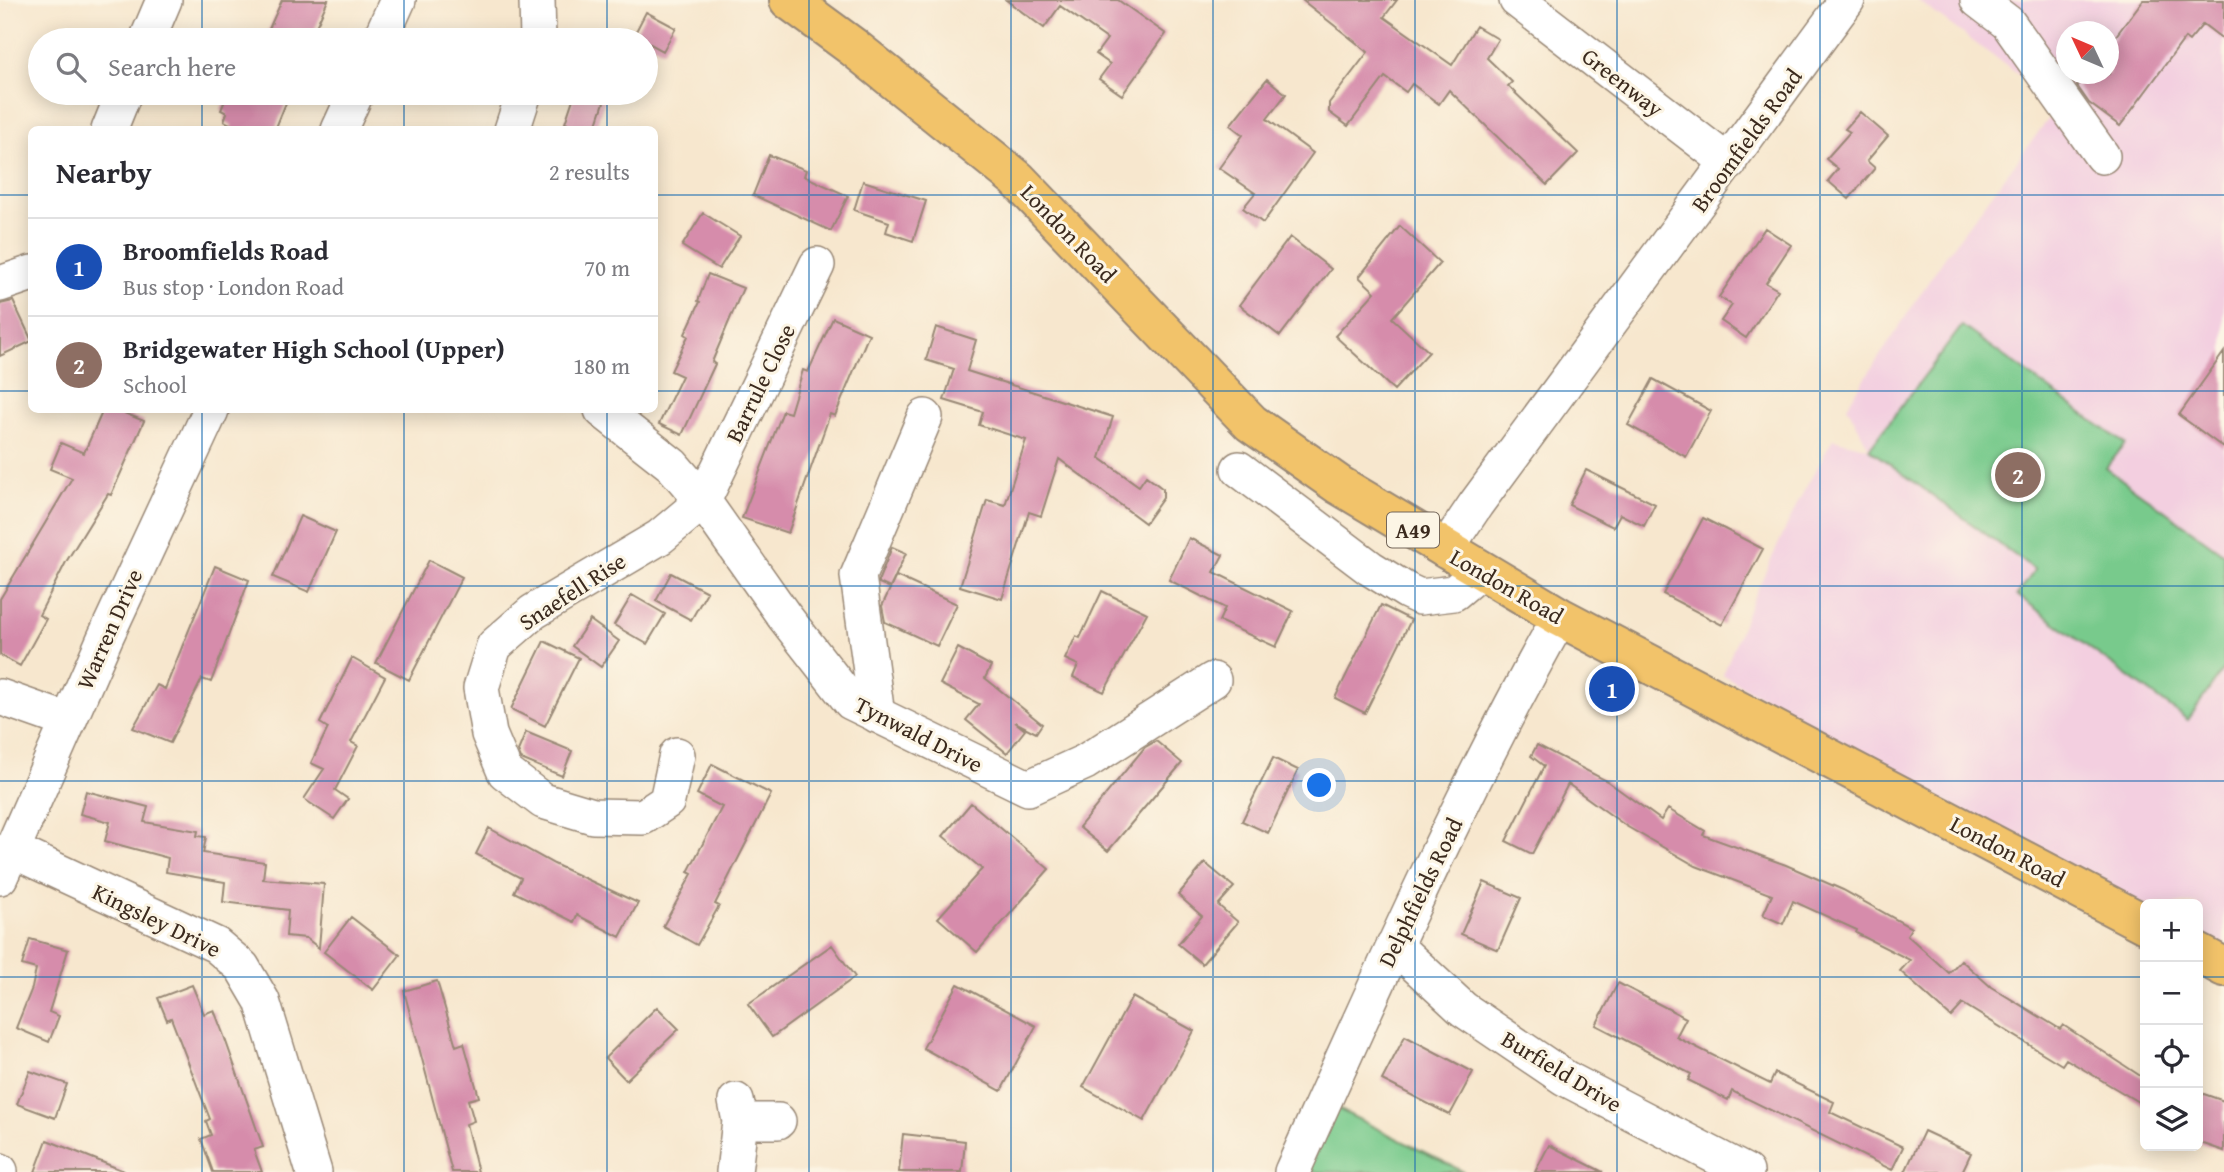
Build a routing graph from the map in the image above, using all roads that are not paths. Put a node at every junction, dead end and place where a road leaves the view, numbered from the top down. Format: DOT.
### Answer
graph roads {
  1 [pos="164,0"];
  2 [pos="398,0"];
  3 [pos="537,0"];
  4 [pos="789,0"];
  5 [pos="1517,0"];
  6 [pos="1847,0"];
  7 [pos="1978,0"];
  8 [pos="152,28"];
  9 [pos="385,28"];
  10 [pos="538,28"];
  11 [pos="119,105"];
  12 [pos="351,105"];
  13 [pos="520,105"];
  14 [pos="111,126"];
  15 [pos="342,126"];
  16 [pos="513,126"];
  17 [pos="2102,156"];
  18 [pos="1729,163"];
  19 [pos="820,266"];
  20 [pos="28,274"];
  21 [pos="0,284"];
  22 [pos="210,413"];
  23 [pos="606,413"];
  24 [pos="925,416"];
  25 [pos="1239,469"];
  26 [pos="704,501"];
  27 [pos="1446,550"];
  28 [pos="1480,571"];
  29 [pos="1560,617"];
  30 [pos="1213,680"];
  31 [pos="0,697"];
  32 [pos="877,715"];
  33 [pos="68,721"];
  34 [pos="677,755"];
  35 [pos="6,863"];
  36 [pos="2140,921"];
  37 [pos="1394,945"];
  38 [pos="2203,956"];
  39 [pos="2224,967"];
  40 [pos="778,1121"];
  41 [pos="314,1172"];
  42 [pos="734,1172"];
  43 [pos="1292,1172"];
  44 [pos="1746,1172"];
  1 -- 8 [label="street"];
  2 -- 9 [label="street"];
  3 -- 10 [label="street"];
  4 -- 27 [label="highway, London Road / A49"];
  5 -- 18 [label="street, Greenway"];
  6 -- 18 [label="street, Broomfields Road"];
  7 -- 17 [label="street"];
  11 -- 14 [label="street"];
  12 -- 15 [label="street"];
  13 -- 16 [label="street"];
  18 -- 27 [label="street, Broomfields Road"];
  19 -- 26 [label="street, Barrule Close"];
  20 -- 21 [label="street"];
  22 -- 33 [label="street, Warren Drive"];
  23 -- 26 [label="street, Tynwald Drive"];
  24 -- 32 [label="street"];
  25 -- 28 [label="street"];
  26 -- 32 [label="street, Tynwald Drive"];
  26 -- 34 [label="street, Snaefell Rise"];
  27 -- 28 [label="highway, London Road / A49"];
  28 -- 29 [label="highway, London Road / A49"];
  29 -- 36 [label="highway, London Road / A49"];
  29 -- 37 [label="street, Delphfields Road"];
  30 -- 32 [label="street, Tynwald Drive"];
  31 -- 33 [label="street"];
  33 -- 35 [label="street, Warren Drive"];
  35 -- 41 [label="street, Kingsley Drive"];
  37 -- 43 [label="street, Delphfields Road"];
  37 -- 44 [label="street, Burfield Drive"];
  38 -- 39 [label="highway"];
  40 -- 42 [label="street"];
}
